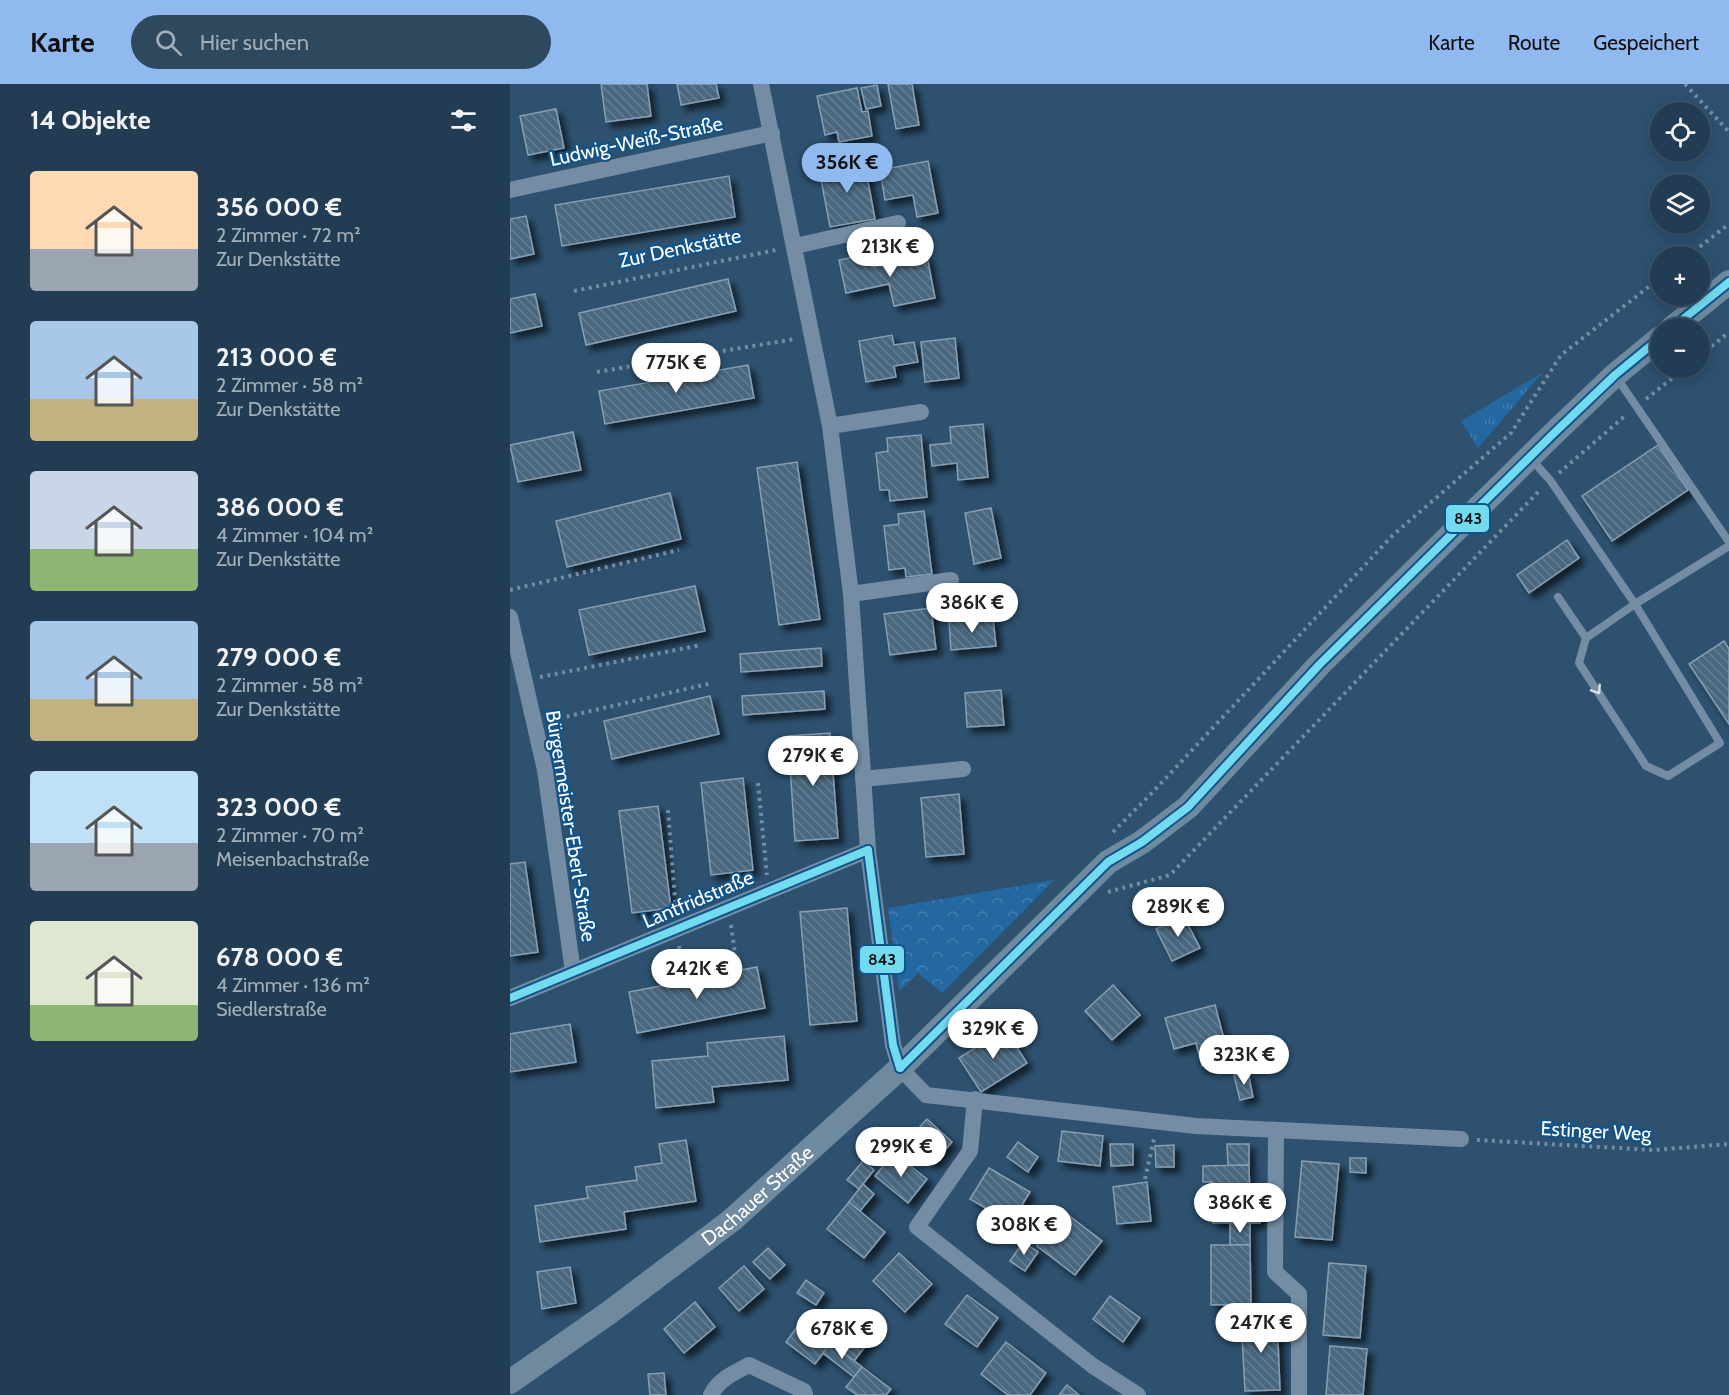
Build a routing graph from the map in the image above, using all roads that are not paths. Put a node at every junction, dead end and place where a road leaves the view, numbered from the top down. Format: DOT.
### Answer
graph roads {
  1 [pos="761,84"];
  2 [pos="772,133"];
  3 [pos="510,190"];
  4 [pos="898,223"];
  5 [pos="795,246"];
  6 [pos="1729,282"];
  7 [pos="1684,318"];
  8 [pos="1650,346"];
  9 [pos="1615,375"];
  10 [pos="921,412"];
  11 [pos="830,426"];
  12 [pos="1529,457"];
  13 [pos="1729,544"];
  14 [pos="951,580"];
  15 [pos="850,594"];
  16 [pos="1558,597"];
  17 [pos="1635,604"];
  18 [pos="510,617"];
  19 [pos="1586,638"];
  20 [pos="963,769"];
  21 [pos="863,779"];
  22 [pos="868,850"];
  23 [pos="573,972"];
  24 [pos="510,998"];
  25 [pos="900,1068"];
  26 [pos="975,1100"];
  27 [pos="1276,1131"];
  28 [pos="1461,1139"];
  29 [pos="510,1382"];
  30 [pos="718,1393"];
  31 [pos="805,1395"];
  32 [pos="1138,1395"];
  33 [pos="1299,1395"];
  1 -- 2 [label="street"];
  2 -- 3 [label="street, Ludwig-Weiß-Straße"];
  2 -- 5 [label="street"];
  4 -- 5 [label="street"];
  5 -- 11 [label="street"];
  6 -- 7 [label="street"];
  8 -- 9 [label="street, Dachauer Straße"];
  9 -- 12 [label="street, Dachauer Straße"];
  9 -- 13 [label="lane"];
  10 -- 11 [label="street"];
  11 -- 15 [label="street"];
  12 -- 17 [label="lane"];
  12 -- 25 [label="street, Dachauer Straße"];
  13 -- 17 [label="lane"];
  14 -- 15 [label="street"];
  15 -- 21 [label="street"];
  16 -- 19 [label="lane"];
  17 -- 19 [label="lane"];
  19 -- 17 [label="lane, one-way"];
  18 -- 23 [label="street, Bürgermeister-Eberl-Straße"];
  20 -- 21 [label="street"];
  21 -- 22 [label="street"];
  22 -- 23 [label="street, Lantfridstraße"];
  22 -- 25 [label="street"];
  23 -- 24 [label="street, Lantfridstraße"];
  25 -- 26 [label="street"];
  25 -- 29 [label="street, Dachauer Straße"];
  26 -- 27 [label="street"];
  26 -- 32 [label="street"];
  27 -- 28 [label="street"];
  27 -- 33 [label="street"];
  30 -- 31 [label="street"];
}
